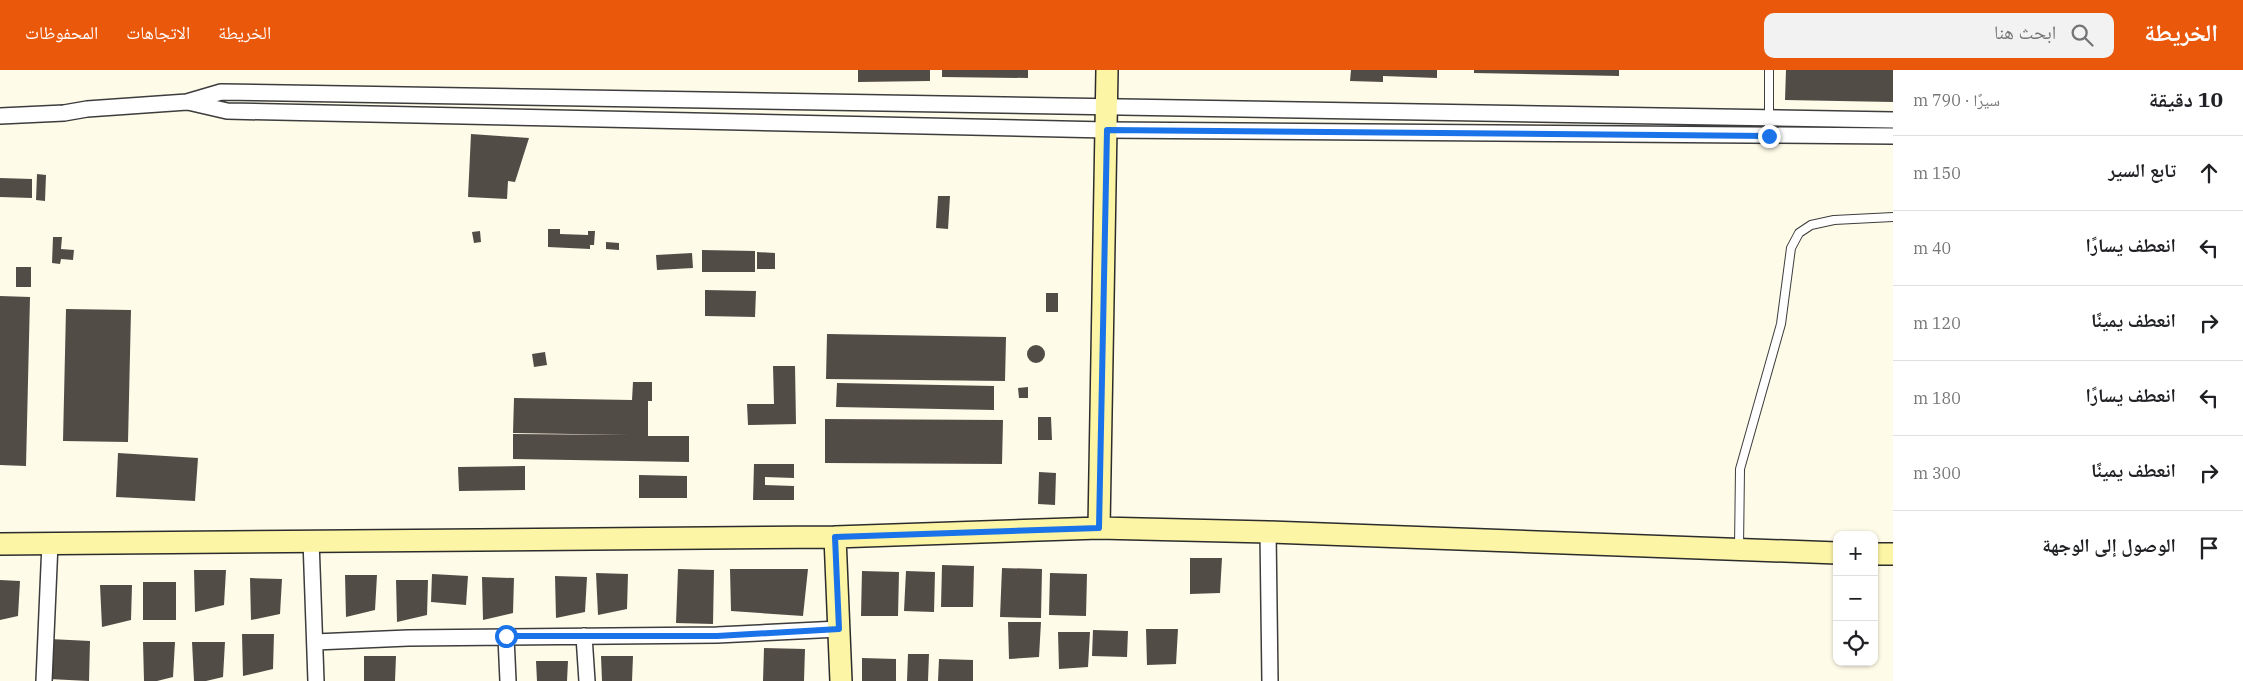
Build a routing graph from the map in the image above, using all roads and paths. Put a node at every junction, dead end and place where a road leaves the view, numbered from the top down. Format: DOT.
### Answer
graph roads {
  1 [pos="1107,70"];
  2 [pos="1769,70"];
  3 [pos="187,102"];
  4 [pos="1107,107"];
  5 [pos="0,116"];
  6 [pos="1769,118"];
  7 [pos="1893,120"];
  8 [pos="1107,130"];
  9 [pos="1769,136"];
  10 [pos="1893,136"];
  11 [pos="1893,217"];
  12 [pos="1099,528"];
  13 [pos="1268,532"];
  14 [pos="835,537"];
  15 [pos="311,540"];
  16 [pos="50,543"];
  17 [pos="0,544"];
  18 [pos="1739,550"];
  19 [pos="1833,553"];
  20 [pos="1878,554"];
  21 [pos="1893,554"];
  22 [pos="839,629"];
  23 [pos="506,636"];
  24 [pos="584,636"];
  25 [pos="315,642"];
  26 [pos="44,681"];
  27 [pos="316,681"];
  28 [pos="508,681"];
  29 [pos="587,681"];
  30 [pos="842,681"];
  31 [pos="1270,681"];
  1 -- 4 [label="street"];
  2 -- 6 [label="lane"];
  3 -- 4 [label="street"];
  3 -- 5 [label="street"];
  3 -- 8 [label="street"];
  4 -- 6 [label="street"];
  4 -- 8 [label="street"];
  6 -- 7 [label="street"];
  6 -- 9 [label="lane"];
  8 -- 9 [label="street"];
  8 -- 12 [label="street"];
  9 -- 10 [label="street"];
  11 -- 18 [label="lane"];
  12 -- 13 [label="street"];
  12 -- 14 [label="street"];
  13 -- 18 [label="street"];
  13 -- 31 [label="street"];
  14 -- 15 [label="street"];
  14 -- 22 [label="street"];
  15 -- 16 [label="street"];
  15 -- 25 [label="street"];
  16 -- 17 [label="street"];
  16 -- 26 [label="street"];
  18 -- 19 [label="street"];
  20 -- 21 [label="street"];
  22 -- 24 [label="street"];
  22 -- 30 [label="street"];
  23 -- 24 [label="street"];
  23 -- 25 [label="street"];
  23 -- 28 [label="street"];
  24 -- 29 [label="street"];
  25 -- 27 [label="street"];
}
